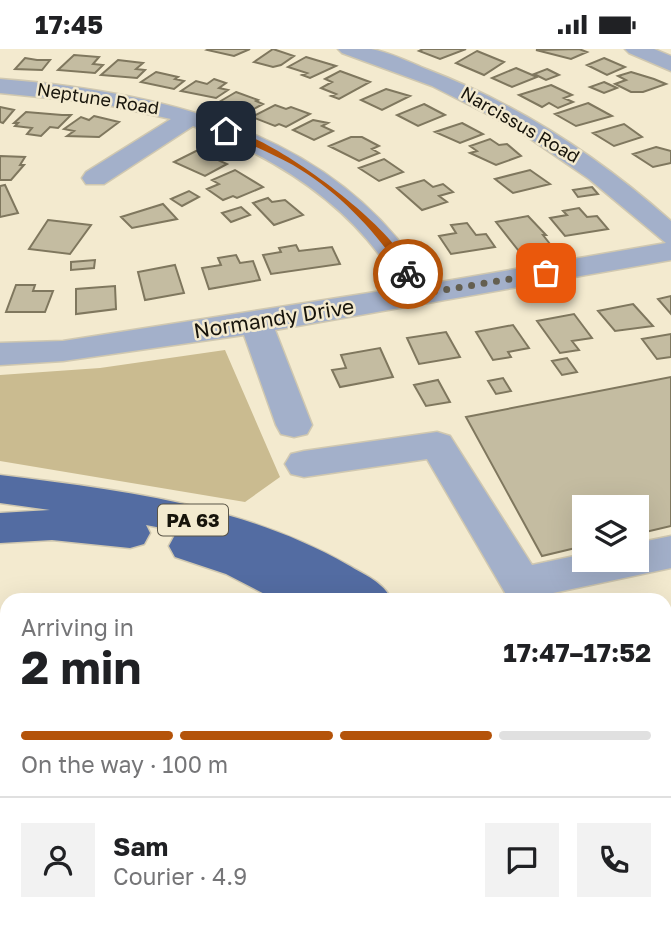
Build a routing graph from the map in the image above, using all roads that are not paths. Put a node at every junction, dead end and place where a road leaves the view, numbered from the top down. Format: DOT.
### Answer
graph roads {
  1 [pos="349,49"];
  2 [pos="636,49"];
  3 [pos="671,64"];
  4 [pos="0,86"];
  5 [pos="190,118"];
  6 [pos="95,179"];
  7 [pos="671,236"];
  8 [pos="671,251"];
  9 [pos="420,294"];
  10 [pos="256,323"];
  11 [pos="0,354"];
  12 [pos="294,425"];
  13 [pos="304,464"];
  14 [pos="0,489"];
  15 [pos="0,528"];
  16 [pos="671,552"];
  17 [pos="649,556"];
  18 [pos="596,572"];
  19 [pos="537,592"];
  20 [pos="300,593"];
  21 [pos="359,593"];
  1 -- 7 [label="street, Narcissus Road"];
  2 -- 3 [label="street"];
  4 -- 5 [label="street, Neptune Road"];
  5 -- 6 [label="street"];
  5 -- 9 [label="street, Neptune Road"];
  8 -- 9 [label="street, Normandy Drive"];
  9 -- 10 [label="street, Normandy Drive"];
  10 -- 11 [label="street, Normandy Drive"];
  10 -- 12 [label="street"];
  13 -- 19 [label="street"];
  14 -- 21 [label="highway, PA 63"];
  15 -- 20 [label="highway"];
  16 -- 17 [label="street"];
  18 -- 19 [label="street"];
}
